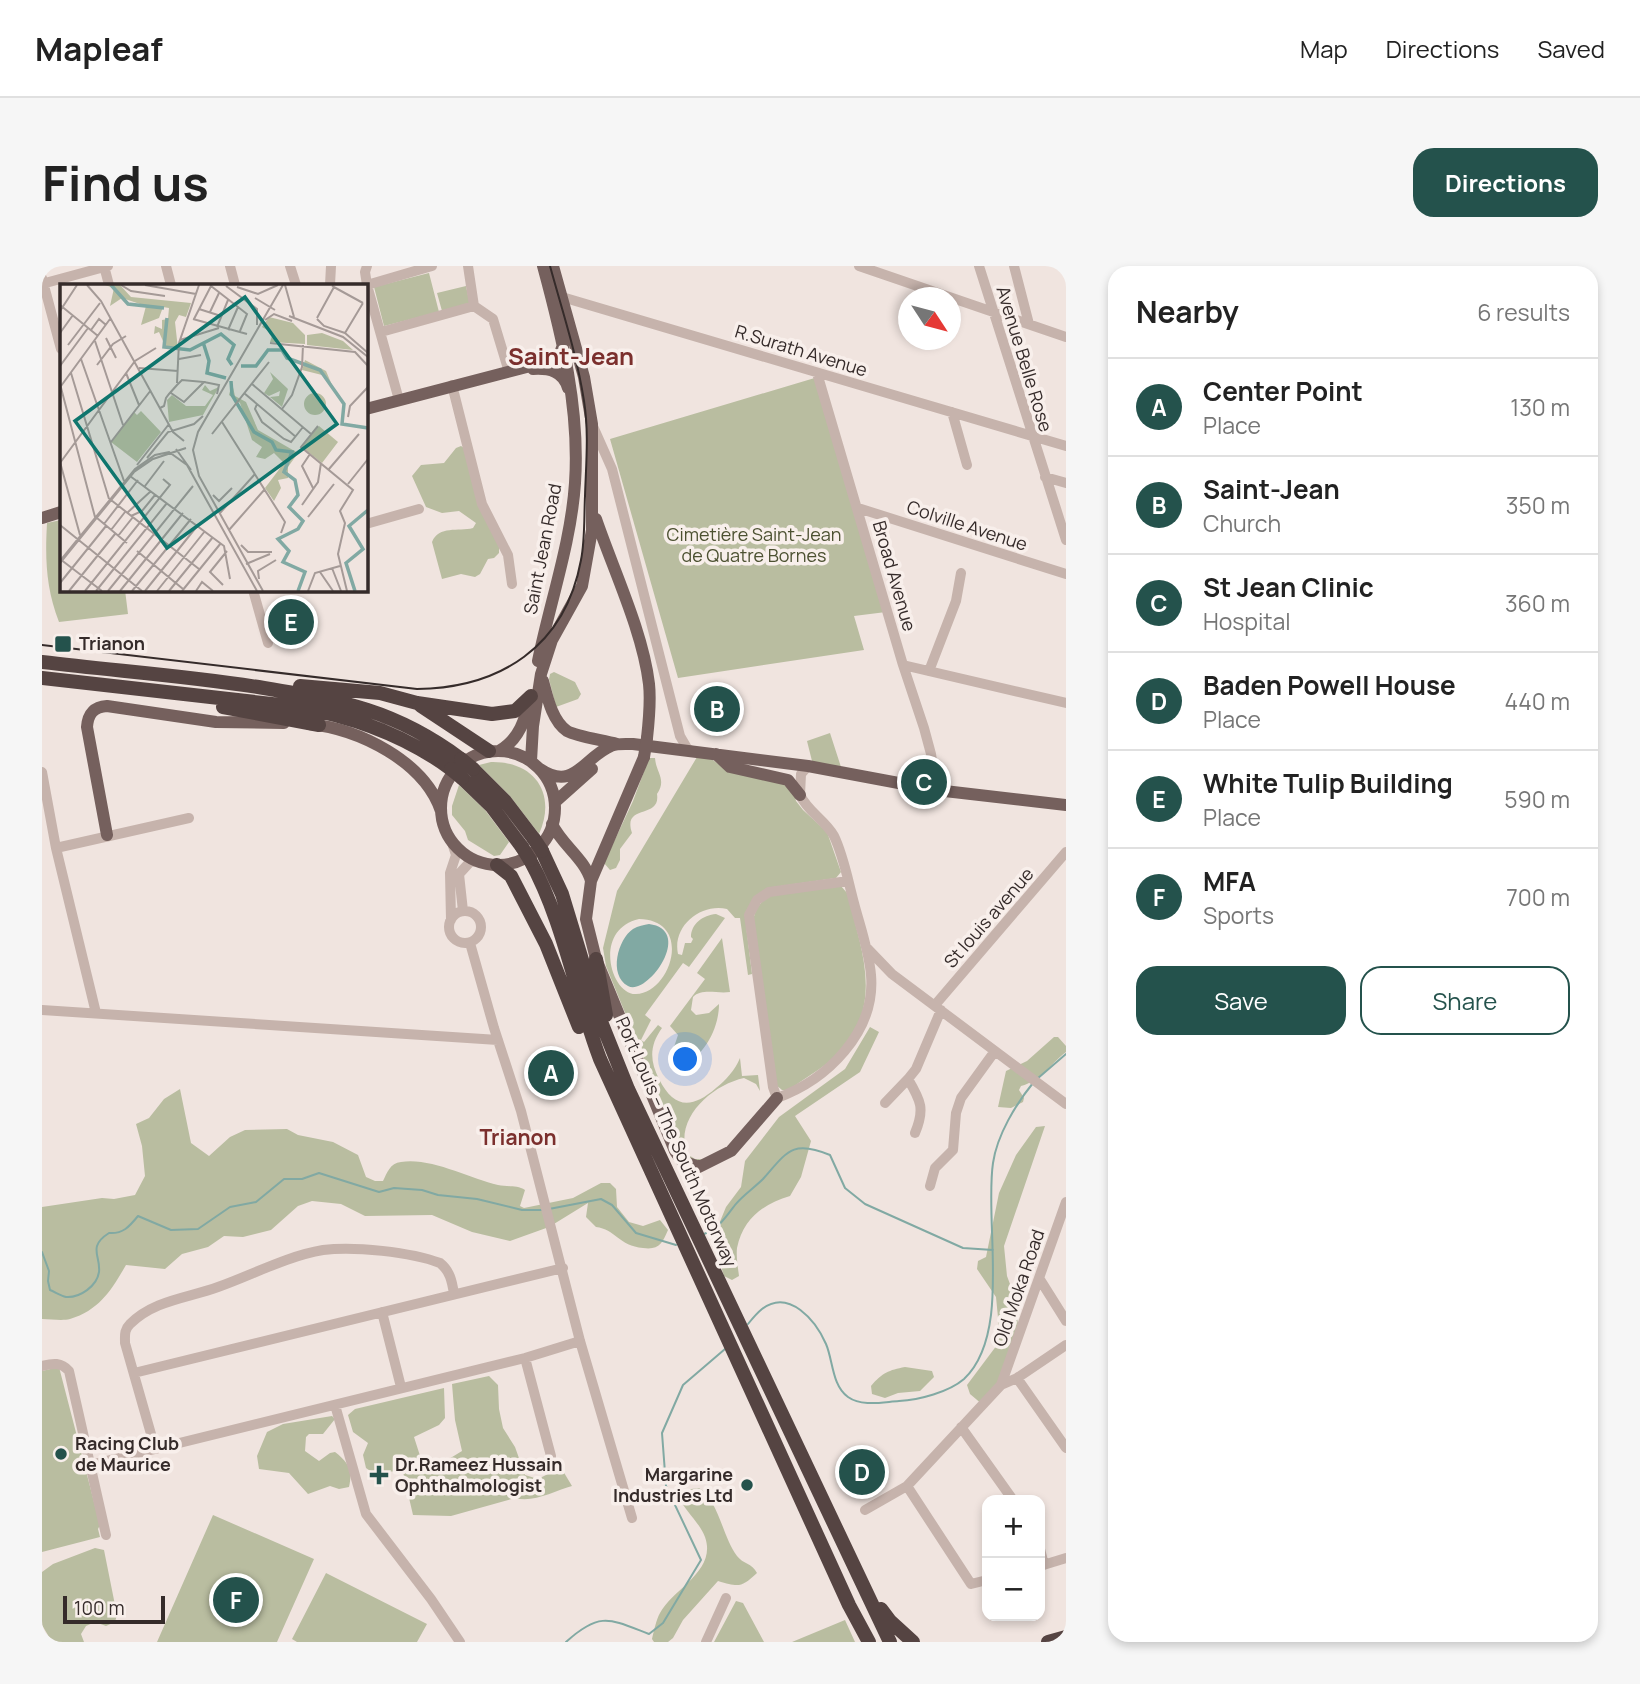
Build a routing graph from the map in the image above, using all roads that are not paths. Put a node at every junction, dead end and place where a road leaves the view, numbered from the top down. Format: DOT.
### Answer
graph roads {
  1 [pos="105,266"];
  2 [pos="166,266"];
  3 [pos="230,266"];
  4 [pos="290,266"];
  5 [pos="331,266"];
  6 [pos="367,266"];
  7 [pos="432,266"];
  8 [pos="468,266"];
  9 [pos="543,266"];
  10 [pos="553,266"];
  11 [pos="859,266"];
  12 [pos="979,266"];
  13 [pos="1014,266"];
  14 [pos="42,282"];
  15 [pos="109,284"];
  16 [pos="172,284"];
  17 [pos="235,284"];
  18 [pos="296,284"];
  19 [pos="330,284"];
  20 [pos="367,284"];
  21 [pos="368,285"];
  22 [pos="368,288"];
  23 [pos="562,297"];
  24 [pos="474,306"];
  25 [pos="992,312"];
  26 [pos="1029,324"];
  27 [pos="381,332"];
  28 [pos="1066,337"];
  29 [pos="60,345"];
  30 [pos="563,345"];
  31 [pos="512,371"];
  32 [pos="817,373"];
  33 [pos="452,385"];
  34 [pos="399,400"];
  35 [pos="573,405"];
  36 [pos="368,407"];
  37 [pos="952,412"];
  38 [pos="592,424"];
  39 [pos="1032,437"];
  40 [pos="1066,446"];
  41 [pos="967,465"];
  42 [pos="1045,477"];
  43 [pos="1066,483"];
  44 [pos="592,508"];
  45 [pos="858,508"];
  46 [pos="419,509"];
  47 [pos="60,512"];
  48 [pos="42,518"];
  49 [pos="368,523"];
  50 [pos="1066,540"];
  51 [pos="961,573"];
  52 [pos="1066,574"];
  53 [pos="512,584"];
  54 [pos="254,592"];
  55 [pos="268,643"];
  56 [pos="42,662"];
  57 [pos="903,665"];
  58 [pos="929,671"];
  59 [pos="538,673"];
  60 [pos="42,678"];
  61 [pos="215,680"];
  62 [pos="130,689"];
  63 [pos="531,696"];
  64 [pos="416,703"];
  65 [pos="1066,703"];
  66 [pos="319,725"];
  67 [pos="619,744"];
  68 [pos="494,751"];
  69 [pos="691,751"];
  70 [pos="716,754"];
  71 [pos="536,765"];
  72 [pos="808,766"];
  73 [pos="462,769"];
  74 [pos="42,772"];
  75 [pos="936,790"];
  76 [pos="800,796"];
  77 [pos="555,802"];
  78 [pos="1066,804"];
  79 [pos="441,811"];
  80 [pos="189,818"];
  81 [pos="552,824"];
  82 [pos="107,835"];
  83 [pos="451,840"];
  84 [pos="56,848"];
  85 [pos="532,849"];
  86 [pos="1066,852"];
  87 [pos="478,861"];
  88 [pos="497,865"];
  89 [pos="591,881"];
  90 [pos="848,881"];
  91 [pos="463,911"];
  92 [pos="451,920"];
  93 [pos="470,943"];
  94 [pos="866,946"];
  95 [pos="596,960"];
  96 [pos="938,1007"];
  97 [pos="42,1010"];
  98 [pos="96,1013"];
  99 [pos="498,1040"];
  100 [pos="995,1051"];
  101 [pos="613,1054"];
  102 [pos="908,1079"];
  103 [pos="778,1098"];
  104 [pos="885,1103"];
  105 [pos="1066,1104"];
  106 [pos="623,1112"];
  107 [pos="915,1133"];
  108 [pos="930,1186"];
  109 [pos="1066,1202"];
  110 [pos="686,1231"];
  111 [pos="693,1245"];
  112 [pos="563,1268"];
  113 [pos="1039,1278"];
  114 [pos="454,1294"];
  115 [pos="382,1312"];
  116 [pos="1066,1321"];
  117 [pos="580,1341"];
  118 [pos="1066,1345"];
  119 [pos="525,1358"];
  120 [pos="42,1366"];
  121 [pos="134,1373"];
  122 [pos="1017,1378"];
  123 [pos="1001,1385"];
  124 [pos="401,1387"];
  125 [pos="335,1405"];
  126 [pos="961,1427"];
  127 [pos="559,1442"];
  128 [pos="1064,1442"];
  129 [pos="548,1445"];
  130 [pos="155,1448"];
  131 [pos="551,1456"];
  132 [pos="90,1465"];
  133 [pos="906,1486"];
  134 [pos="1009,1495"];
  135 [pos="866,1510"];
  136 [pos="632,1518"];
  137 [pos="106,1535"];
  138 [pos="1066,1558"];
  139 [pos="1045,1564"];
  140 [pos="857,1569"];
  141 [pos="982,1581"];
  142 [pos="726,1598"];
  143 [pos="849,1605"];
  144 [pos="1066,1637"];
  145 [pos="460,1642"];
  146 [pos="706,1642"];
  147 [pos="863,1642"];
  148 [pos="869,1642"];
  149 [pos="890,1642"];
  150 [pos="912,1642"];
  151 [pos="1048,1642"];
  1 -- 14 [label="street"];
  1 -- 15 [label="street"];
  2 -- 16 [label="street"];
  3 -- 17 [label="street"];
  4 -- 18 [label="street"];
  5 -- 19 [label="street"];
  6 -- 20 [label="street"];
  7 -- 21 [label="street"];
  8 -- 24 [label="street"];
  9 -- 30 [label="main road, Saint Jean Road"];
  10 -- 23 [label="main road, Saint Jean Road"];
  11 -- 25 [label="street"];
  12 -- 25 [label="street, Avenue Belle Rose"];
  13 -- 26 [label="street"];
  14 -- 29 [label="street"];
  22 -- 27 [label="street"];
  23 -- 32 [label="street, R.Surath Avenue"];
  23 -- 38 [label="main road, Saint Jean Road"];
  24 -- 27 [label="street"];
  24 -- 31 [label="street"];
  25 -- 26 [label="street"];
  25 -- 39 [label="street, Avenue Belle Rose"];
  26 -- 28 [label="street"];
  27 -- 34 [label="street"];
  30 -- 31 [label="main road"];
  30 -- 35 [label="main road, Saint Jean Road"];
  31 -- 33 [label="main road"];
  31 -- 35 [label="main road"];
  32 -- 37 [label="street, R.Surath Avenue"];
  32 -- 45 [label="street, Broad Avenue"];
  33 -- 34 [label="main road"];
  33 -- 53 [label="street"];
  34 -- 36 [label="main road"];
  35 -- 59 [label="main road, Saint Jean Road"];
  37 -- 39 [label="street, R.Surath Avenue"];
  37 -- 41 [label="street"];
  38 -- 44 [label="main road, Saint Jean Road"];
  38 -- 69 [label="street"];
  39 -- 40 [label="street, R.Surath Avenue"];
  39 -- 42 [label="street, Avenue Belle Rose"];
  42 -- 43 [label="street"];
  42 -- 50 [label="street, Avenue Belle Rose"];
  44 -- 59 [label="main road, Saint Jean Road"];
  44 -- 89 [label="main road, bridge"];
  45 -- 52 [label="street, Colville Avenue"];
  45 -- 57 [label="street, Broad Avenue"];
  46 -- 49 [label="street"];
  47 -- 48 [label="main road"];
  51 -- 58 [label="street"];
  54 -- 55 [label="street"];
  56 -- 61 [label="highway, Port Louis – The South Motorway"];
  57 -- 58 [label="street"];
  57 -- 75 [label="street, Broad Avenue"];
  58 -- 65 [label="street"];
  59 -- 63 [label="main road"];
  59 -- 67 [label="main road"];
  59 -- 71 [label="main road"];
  60 -- 62 [label="highway, Port Louis – The South Motorway"];
  61 -- 64 [label="highway"];
  61 -- 73 [label="highway, Port Louis – The South Motorway"];
  62 -- 66 [label="highway"];
  62 -- 73 [label="highway, Port Louis – The South Motorway"];
  63 -- 64 [label="highway"];
  63 -- 68 [label="main road"];
  64 -- 68 [label="highway"];
  66 -- 79 [label="main road"];
  66 -- 82 [label="main road"];
  67 -- 69 [label="main road"];
  67 -- 71 [label="main road"];
  67 -- 77 [label="main road"];
  68 -- 71 [label="main road"];
  68 -- 79 [label="main road"];
  69 -- 70 [label="main road"];
  70 -- 72 [label="main road"];
  70 -- 76 [label="main road"];
  71 -- 77 [label="main road"];
  72 -- 75 [label="main road"];
  72 -- 76 [label="street"];
  73 -- 85 [label="highway, Port Louis – The South Motorway"];
  74 -- 84 [label="street"];
  75 -- 78 [label="main road"];
  76 -- 90 [label="street"];
  77 -- 81 [label="main road"];
  79 -- 83 [label="main road"];
  80 -- 82 [label="street"];
  81 -- 88 [label="main road"];
  81 -- 89 [label="main road"];
  82 -- 84 [label="street"];
  83 -- 87 [label="main road"];
  83 -- 92 [label="street"];
  84 -- 98 [label="street"];
  85 -- 101 [label="highway, Port Louis – The South Motorway"];
  85 -- 106 [label="highway, Port Louis – The South Motorway"];
  86 -- 96 [label="street, St louis avenue"];
  87 -- 88 [label="main road"];
  87 -- 91 [label="street"];
  88 -- 106 [label="highway"];
  89 -- 95 [label="main road"];
  90 -- 94 [label="street"];
  90 -- 103 [label="street"];
  91 -- 92 [label="street"];
  91 -- 93 [label="street"];
  92 -- 93 [label="street"];
  93 -- 99 [label="street"];
  94 -- 96 [label="street"];
  94 -- 103 [label="street"];
  95 -- 101 [label="highway"];
  95 -- 103 [label="main road"];
  96 -- 100 [label="street"];
  96 -- 102 [label="street, St louis avenue"];
  97 -- 98 [label="street"];
  98 -- 99 [label="street"];
  99 -- 112 [label="street"];
  100 -- 105 [label="street"];
  100 -- 108 [label="street"];
  101 -- 110 [label="highway, Port Louis – The South Motorway"];
  102 -- 104 [label="street, St louis avenue"];
  102 -- 107 [label="street"];
  106 -- 110 [label="highway, Port Louis – The South Motorway"];
  109 -- 113 [label="street, Old Moka Road"];
  110 -- 111 [label="highway, Port Louis – The South Motorway"];
  111 -- 140 [label="highway, Port Louis – The South Motorway"];
  111 -- 143 [label="highway, Port Louis – The South Motorway"];
  112 -- 114 [label="street"];
  112 -- 117 [label="street"];
  113 -- 116 [label="street"];
  113 -- 123 [label="street, Old Moka Road"];
  114 -- 115 [label="street"];
  114 -- 121 [label="street"];
  115 -- 121 [label="street"];
  115 -- 124 [label="street"];
  117 -- 119 [label="street"];
  117 -- 136 [label="street"];
  118 -- 122 [label="street"];
  119 -- 124 [label="street"];
  119 -- 129 [label="street"];
  120 -- 132 [label="street"];
  121 -- 130 [label="street"];
  122 -- 123 [label="street"];
  122 -- 128 [label="street"];
  123 -- 126 [label="street"];
  124 -- 125 [label="street"];
  125 -- 130 [label="street"];
  125 -- 145 [label="street"];
  126 -- 133 [label="street"];
  126 -- 134 [label="street"];
  127 -- 129 [label="street"];
  129 -- 131 [label="street"];
  130 -- 132 [label="street"];
  132 -- 137 [label="street"];
  133 -- 135 [label="street"];
  133 -- 141 [label="street"];
  138 -- 139 [label="street"];
  140 -- 149 [label="highway, Port Louis – The South Motorway"];
  140 -- 150 [label="highway"];
  142 -- 146 [label="street"];
  143 -- 147 [label="highway"];
  143 -- 148 [label="highway, Port Louis – The South Motorway"];
  144 -- 151 [label="highway"];
}
